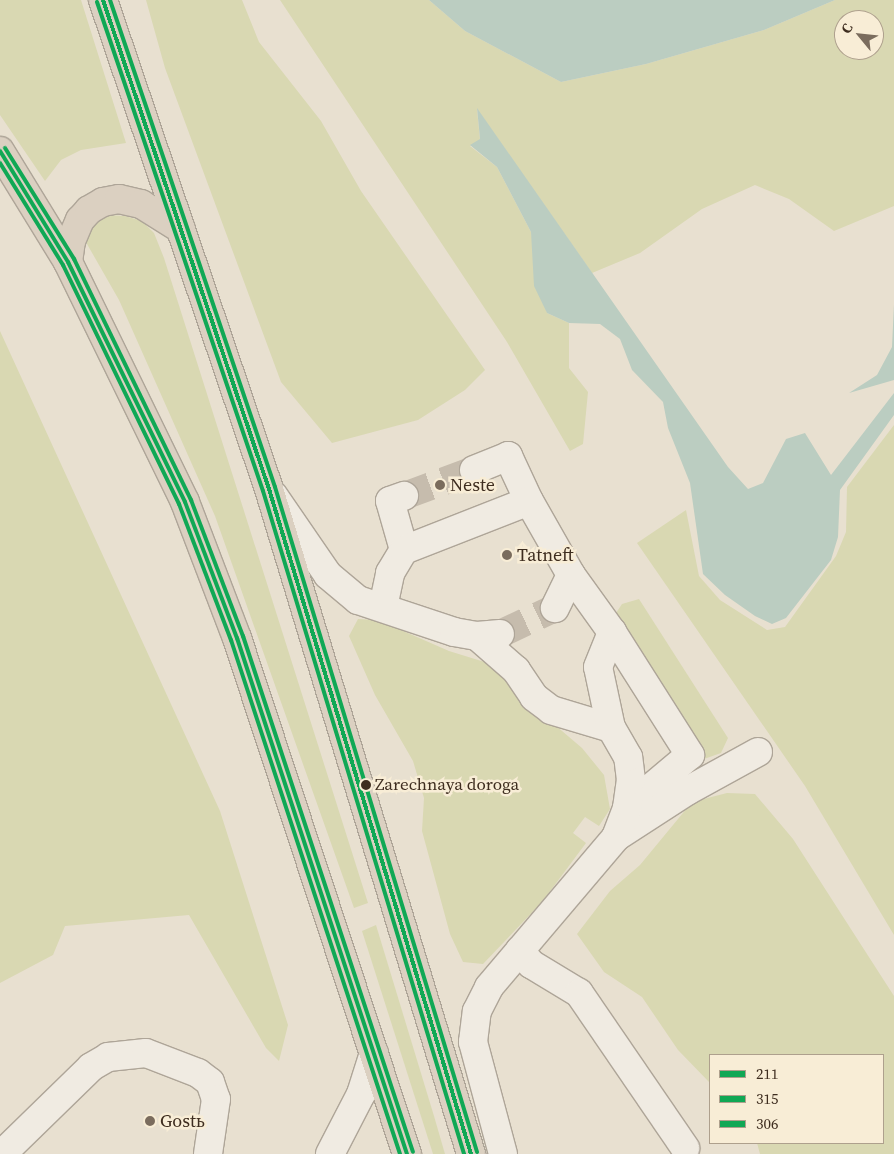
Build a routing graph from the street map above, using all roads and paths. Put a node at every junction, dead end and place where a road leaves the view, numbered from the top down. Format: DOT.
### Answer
graph roads {
  1 [pos="103,0"];
  2 [pos="0,151"];
  3 [pos="181,229"];
  4 [pos="68,262"];
  5 [pos="474,470"];
  6 [pos="269,489"];
  7 [pos="404,496"];
  8 [pos="529,501"];
  9 [pos="404,550"];
  10 [pos="571,575"];
  11 [pos="383,607"];
  12 [pos="555,608"];
  13 [pos="612,632"];
  14 [pos="610,728"];
  15 [pos="758,752"];
  16 [pos="627,808"];
  17 [pos="616,837"];
  18 [pos="520,950"];
  19 [pos="374,1053"];
  20 [pos="685,1148"];
  21 [pos="2,1154"];
  22 [pos="208,1154"];
  23 [pos="330,1154"];
  24 [pos="407,1154"];
  25 [pos="471,1154"];
  26 [pos="503,1154"];
  1 -- 3 [label="highway"];
  2 -- 4 [label="highway"];
  3 -- 4 [label="highway"];
  3 -- 6 [label="highway"];
  4 -- 19 [label="highway"];
  5 -- 8 [label="street"];
  6 -- 11 [label="street"];
  6 -- 25 [label="highway"];
  7 -- 9 [label="street"];
  8 -- 9 [label="street"];
  8 -- 10 [label="street"];
  9 -- 11 [label="street"];
  10 -- 12 [label="street"];
  10 -- 13 [label="street"];
  11 -- 14 [label="street"];
  13 -- 14 [label="street"];
  13 -- 16 [label="street"];
  14 -- 16 [label="street"];
  15 -- 17 [label="street"];
  16 -- 17 [label="street"];
  17 -- 18 [label="street"];
  18 -- 20 [label="street"];
  18 -- 26 [label="street"];
  19 -- 23 [label="street"];
  19 -- 24 [label="highway"];
  21 -- 22 [label="street"];
}
